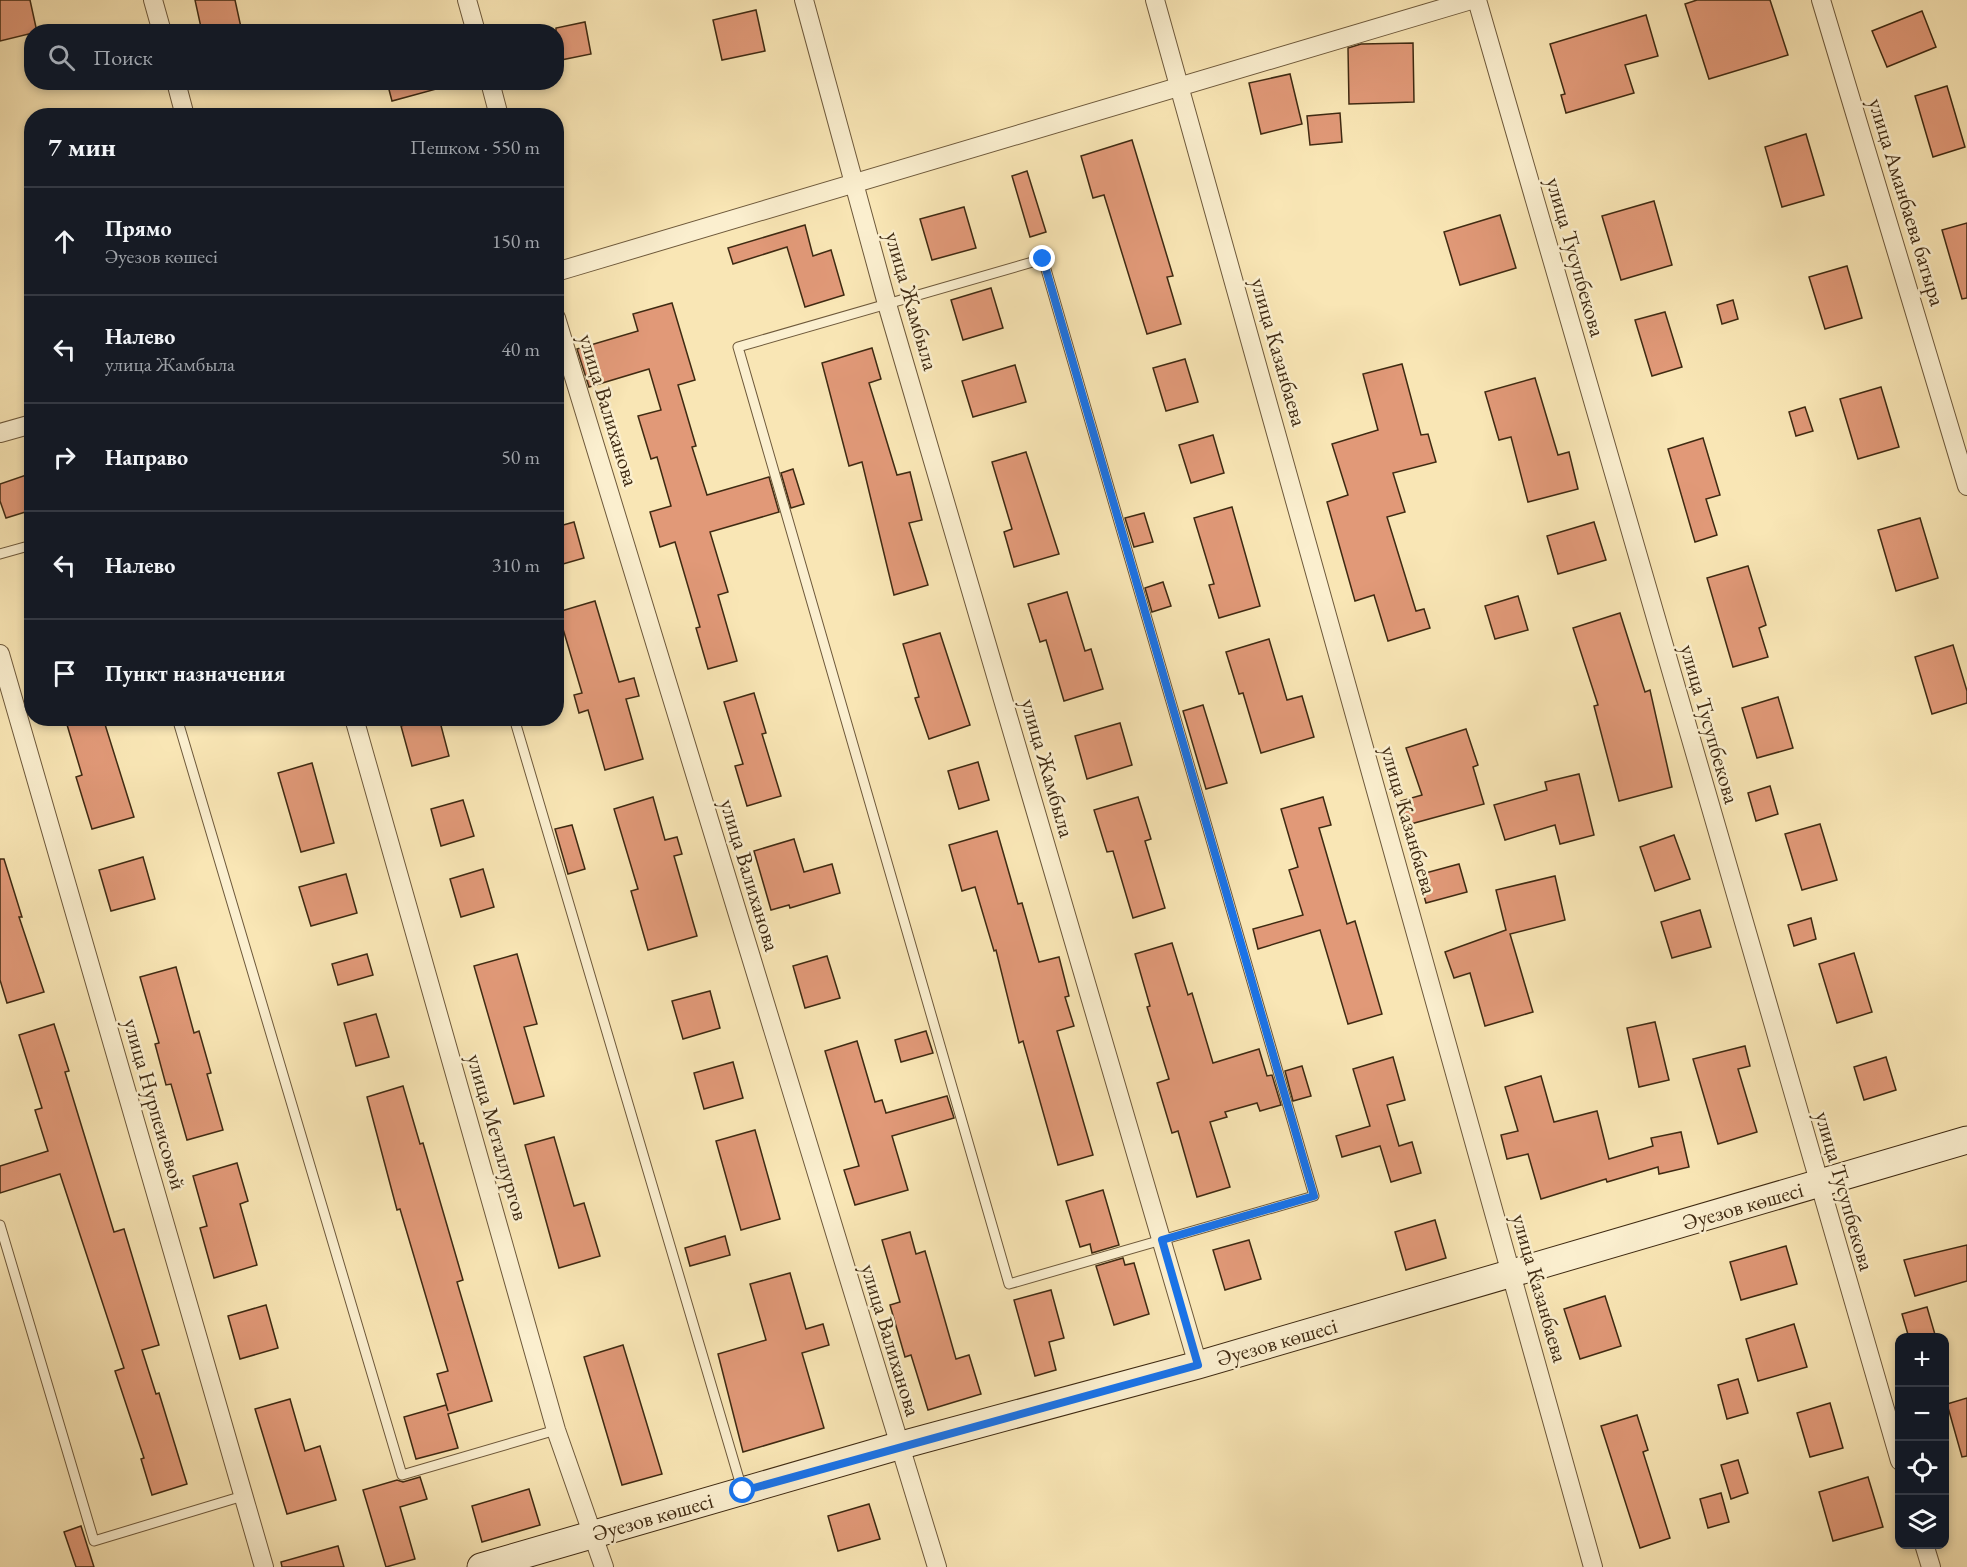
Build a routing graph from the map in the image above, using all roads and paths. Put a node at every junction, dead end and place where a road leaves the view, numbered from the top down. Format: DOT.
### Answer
graph roads {
  1 [pos="153,0"];
  2 [pos="467,0"];
  3 [pos="804,0"];
  4 [pos="1155,0"];
  5 [pos="1471,0"];
  6 [pos="1477,0"];
  7 [pos="1821,0"];
  8 [pos="160,24"];
  9 [pos="474,24"];
  10 [pos="1179,86"];
  11 [pos="178,90"];
  12 [pos="492,90"];
  13 [pos="183,108"];
  14 [pos="497,108"];
  15 [pos="854,183"];
  16 [pos="564,270"];
  17 [pos="887,304"];
  18 [pos="564,344"];
  19 [pos="24,426"];
  20 [pos="0,433"];
  21 [pos="1967,486"];
  22 [pos="24,547"];
  23 [pos="0,554"];
  24 [pos="0,654"];
  25 [pos="179,726"];
  26 [pos="356,726"];
  27 [pos="516,726"];
  28 [pos="1967,1140"];
  29 [pos="1818,1185"];
  30 [pos="0,1225"];
  31 [pos="1162,1240"];
  32 [pos="1511,1274"];
  33 [pos="1198,1365"];
  34 [pos="556,1430"];
  35 [pos="898,1446"];
  36 [pos="1895,1447"];
  37 [pos="743,1491"];
  38 [pos="243,1496"];
  39 [pos="594,1533"];
  40 [pos="1925,1549"];
  41 [pos="264,1567"];
  42 [pos="481,1567"];
  43 [pos="604,1567"];
  44 [pos="937,1567"];
  45 [pos="1593,1567"];
  46 [pos="1931,1567"];
  1 -- 8 [label="street"];
  2 -- 9 [label="street"];
  3 -- 15 [label="street, улица Жамбыла"];
  4 -- 10 [label="street, улица Казанбаева"];
  5 -- 10 [label="street"];
  6 -- 29 [label="street, улица Тусупбекова"];
  7 -- 21 [label="street, улица Аманбаева батыра"];
  10 -- 15 [label="street"];
  10 -- 32 [label="street, улица Казанбаева"];
  11 -- 13 [label="street"];
  12 -- 14 [label="street"];
  15 -- 16 [label="street"];
  15 -- 17 [label="street, улица Жамбыла"];
  17 -- 31 [label="street, улица Жамбыла"];
  17 -- 31 [label="lane"];
  17 -- 31 [label="lane"];
  18 -- 35 [label="street, улица Валиханова"];
  19 -- 20 [label="street"];
  22 -- 23 [label="lane"];
  24 -- 38 [label="street, улица Нурпеисовой"];
  25 -- 34 [label="lane"];
  26 -- 34 [label="street, улица Металлургов"];
  27 -- 37 [label="lane"];
  28 -- 29 [label="main road, Әуезов көшесі"];
  29 -- 32 [label="main road, Әуезов көшесі"];
  29 -- 36 [label="street, улица Тусупбекова"];
  30 -- 38 [label="lane"];
  31 -- 33 [label="street, улица Жамбыла"];
  32 -- 33 [label="main road, Әуезов көшесі"];
  32 -- 45 [label="street, улица Казанбаева"];
  33 -- 35 [label="main road, Әуезов көшесі"];
  34 -- 39 [label="street, улица Металлургов"];
  35 -- 37 [label="main road, Әуезов көшесі"];
  35 -- 44 [label="street, улица Валиханова"];
  37 -- 39 [label="main road, Әуезов көшесі"];
  38 -- 41 [label="street, улица Нурпеисовой"];
  39 -- 42 [label="main road, Әуезов көшесі"];
  39 -- 43 [label="street, улица Металлургов"];
  40 -- 46 [label="street"];
}
